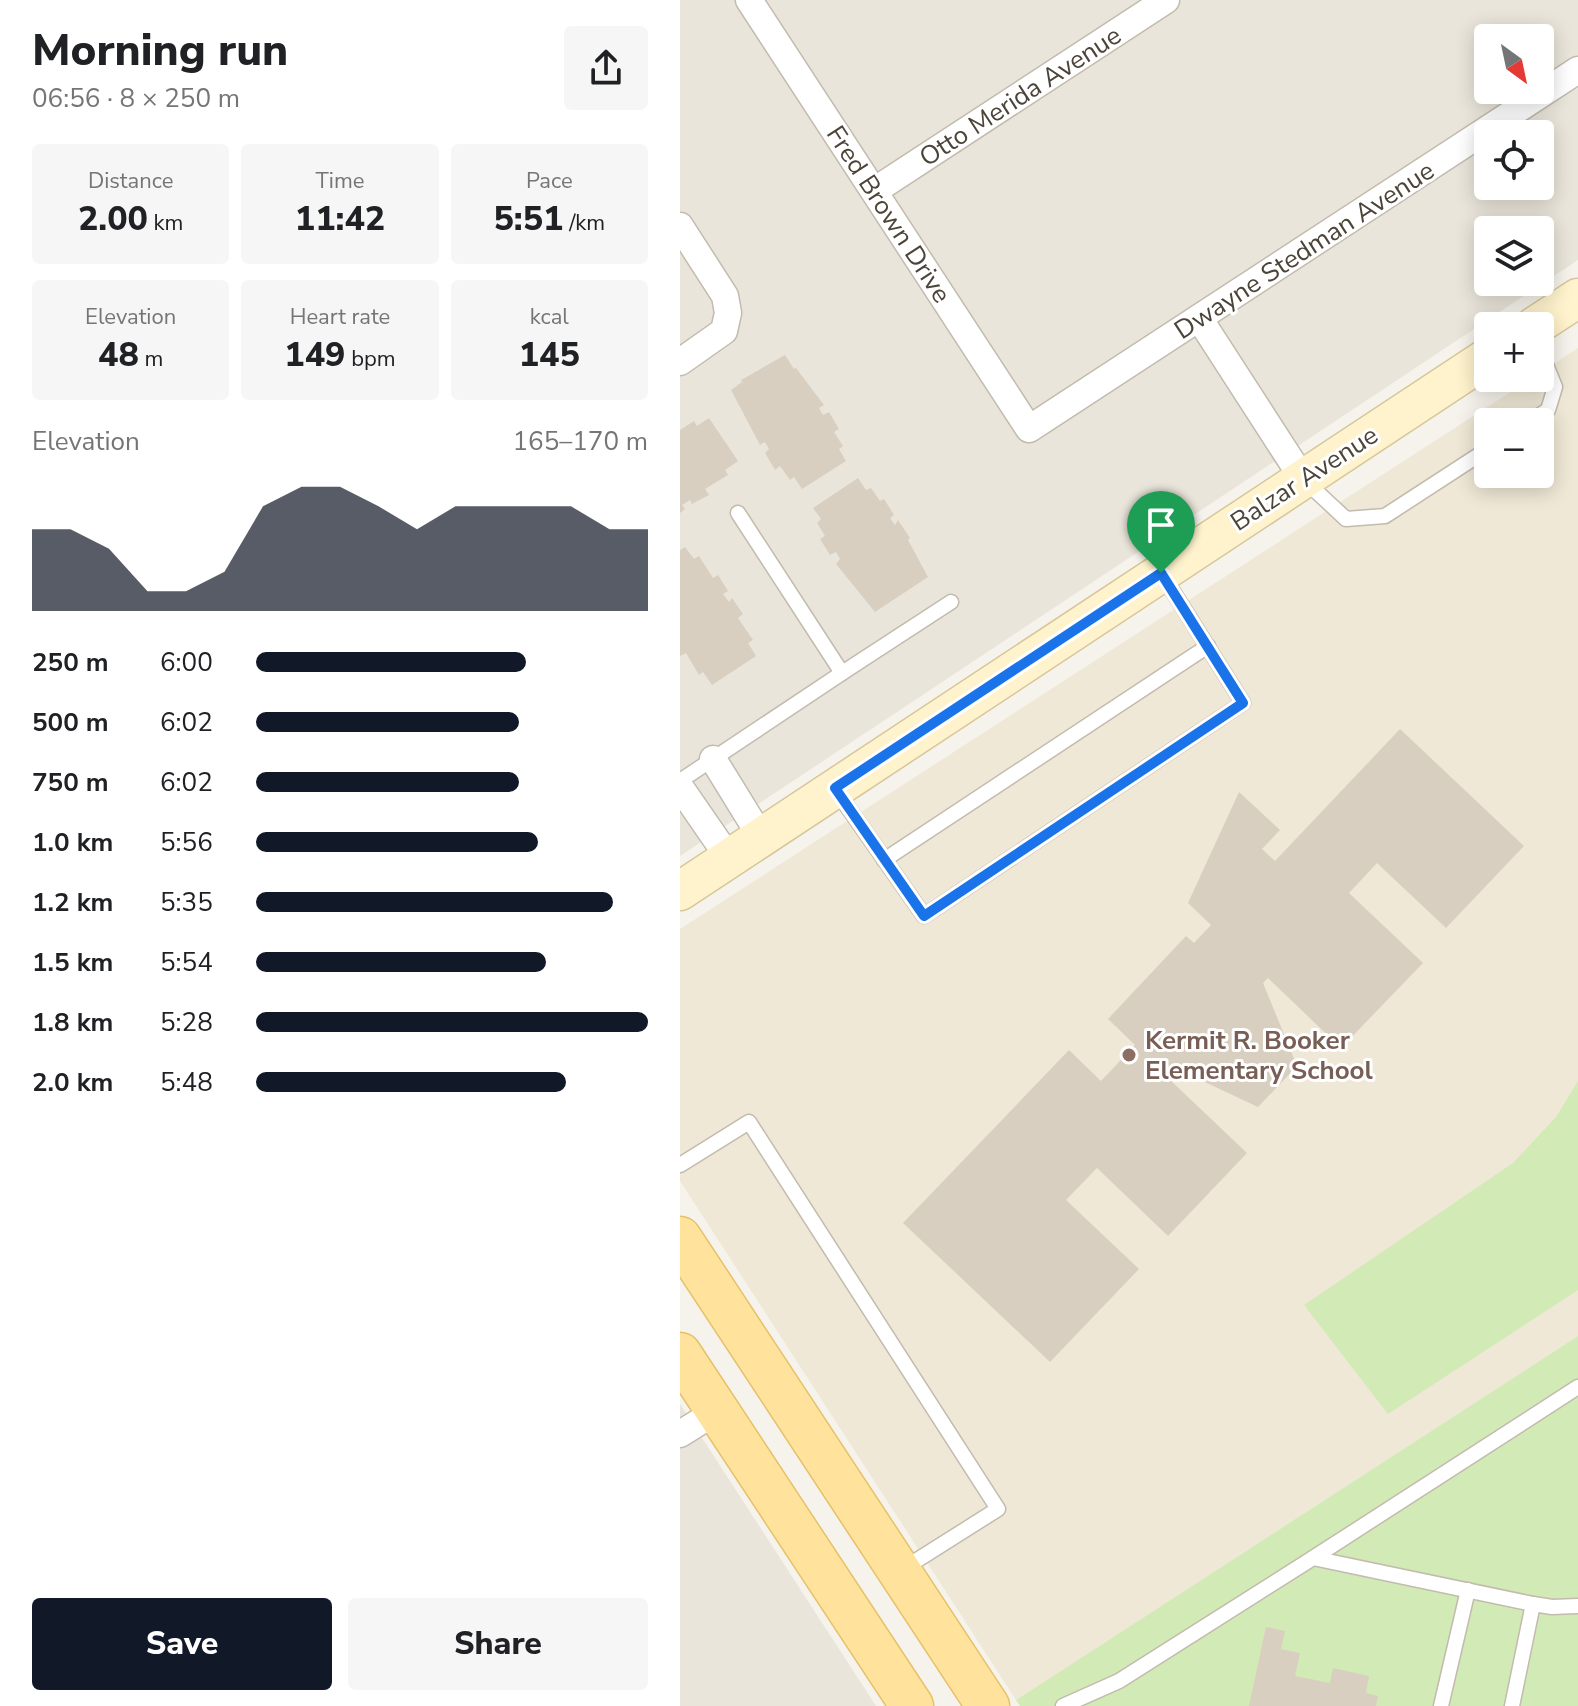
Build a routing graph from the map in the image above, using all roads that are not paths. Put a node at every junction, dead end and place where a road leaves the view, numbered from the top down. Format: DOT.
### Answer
graph roads {
  1 [pos="749,0"];
  2 [pos="1166,0"];
  3 [pos="1578,70"];
  4 [pos="874,191"];
  5 [pos="680,226"];
  6 [pos="1578,298"];
  7 [pos="1554,314"];
  8 [pos="1199,318"];
  9 [pos="680,362"];
  10 [pos="1474,366"];
  11 [pos="1029,429"];
  12 [pos="1474,458"];
  13 [pos="1303,479"];
  14 [pos="738,513"];
  15 [pos="1161,573"];
  16 [pos="951,602"];
  17 [pos="1208,646"];
  18 [pos="842,673"];
  19 [pos="713,759"];
  20 [pos="680,784"];
  21 [pos="835,788"];
  22 [pos="761,837"];
  23 [pos="729,858"];
  24 [pos="884,860"];
  25 [pos="680,891"];
  26 [pos="680,1165"];
  27 [pos="680,1238"];
  28 [pos="680,1354"];
  29 [pos="1578,1387"];
  30 [pos="717,1411"];
  31 [pos="680,1434"];
  32 [pos="1313,1558"];
  33 [pos="899,1572"];
  34 [pos="1468,1590"];
  35 [pos="1533,1604"];
  36 [pos="1578,1606"];
  37 [pos="912,1706"];
  38 [pos="988,1706"];
  39 [pos="1063,1706"];
  40 [pos="1441,1706"];
  41 [pos="1512,1706"];
  1 -- 4 [label="street, Fred Brown Drive"];
  2 -- 4 [label="street, Otto Merida Avenue"];
  3 -- 8 [label="street, Dwayne Stedman Avenue"];
  4 -- 11 [label="street, Fred Brown Drive"];
  5 -- 9 [label="street"];
  6 -- 7 [label="street"];
  8 -- 11 [label="street, Dwayne Stedman Avenue"];
  8 -- 13 [label="street"];
  10 -- 13 [label="street, Balzar Avenue"];
  12 -- 13 [label="lane"];
  13 -- 15 [label="street, Balzar Avenue"];
  14 -- 18 [label="lane"];
  15 -- 17 [label="lane"];
  15 -- 21 [label="street, Balzar Avenue"];
  16 -- 18 [label="lane"];
  17 -- 24 [label="lane"];
  17 -- 24 [label="lane"];
  18 -- 19 [label="lane"];
  19 -- 20 [label="lane"];
  19 -- 22 [label="street"];
  20 -- 23 [label="street"];
  21 -- 22 [label="street, Balzar Avenue"];
  21 -- 24 [label="lane"];
  22 -- 23 [label="street, Balzar Avenue"];
  23 -- 25 [label="street, Balzar Avenue"];
  26 -- 33 [label="lane"];
  27 -- 33 [label="main road"];
  28 -- 30 [label="main road"];
  29 -- 32 [label="lane"];
  30 -- 31 [label="street"];
  30 -- 37 [label="main road"];
  32 -- 34 [label="lane"];
  32 -- 39 [label="lane"];
  33 -- 38 [label="main road"];
  34 -- 35 [label="lane"];
  34 -- 40 [label="lane"];
  35 -- 36 [label="lane"];
  35 -- 41 [label="lane"];
}
